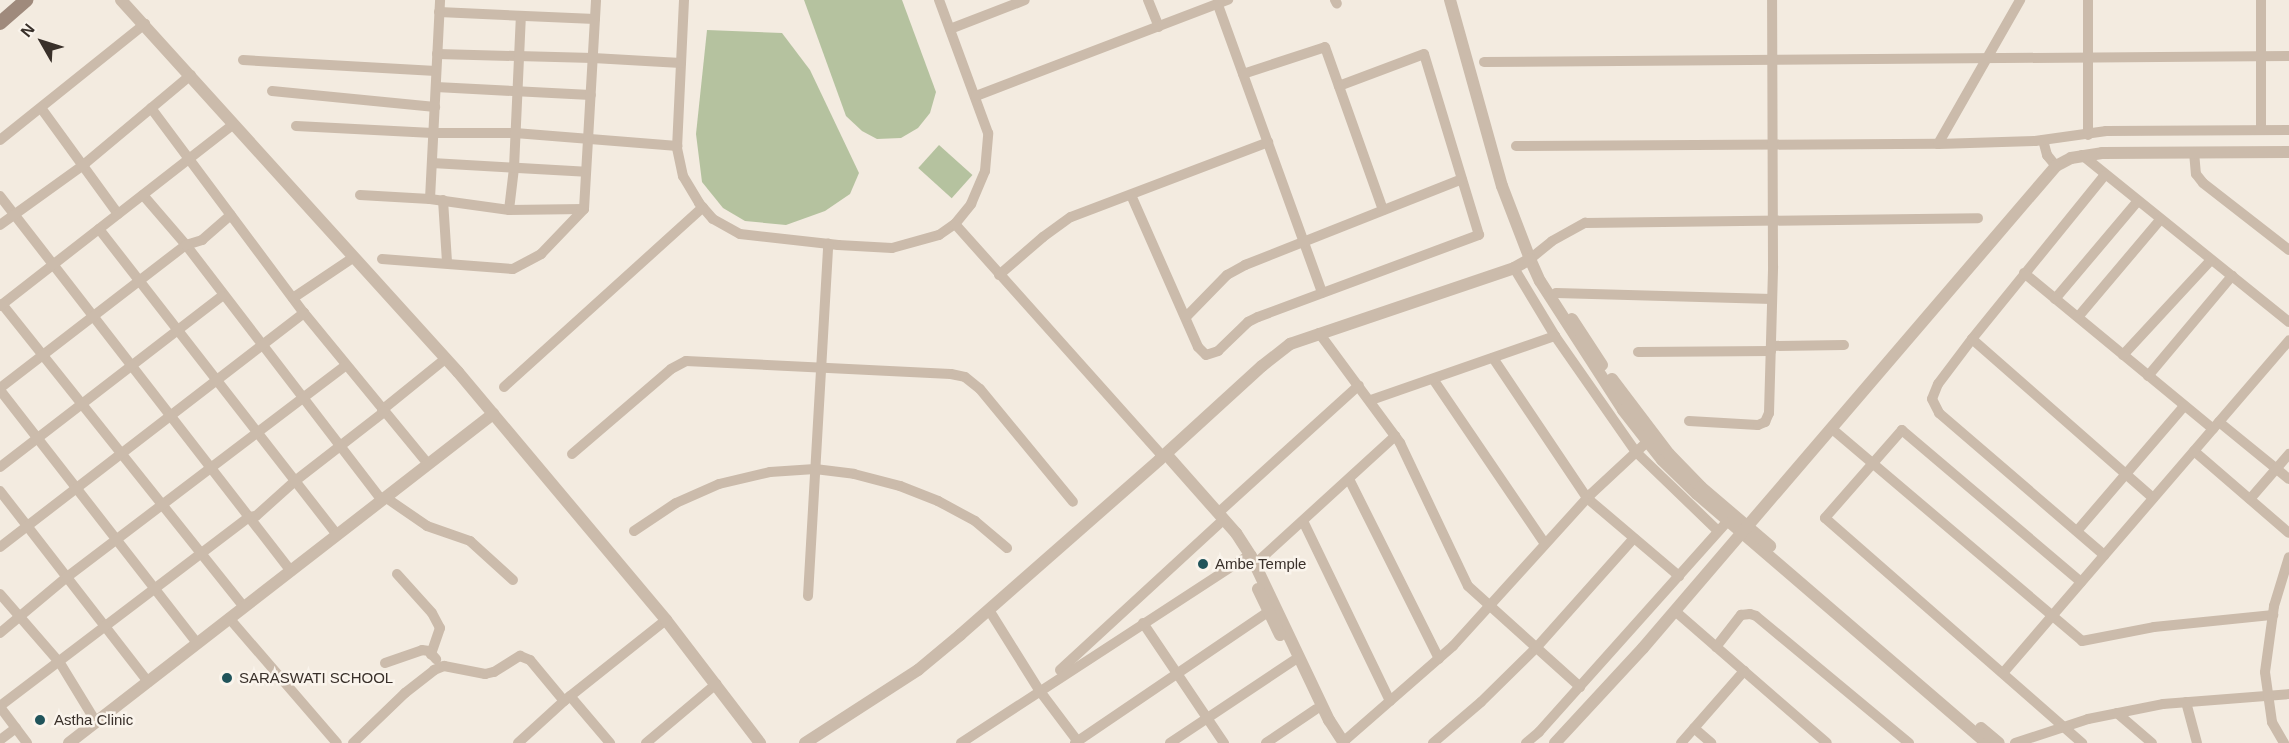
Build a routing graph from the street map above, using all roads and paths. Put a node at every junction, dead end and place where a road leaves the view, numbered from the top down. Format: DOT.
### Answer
graph roads {
  1 [pos="26,0"];
  2 [pos="121,0"];
  3 [pos="440,0"];
  4 [pos="596,0"];
  5 [pos="684,0"];
  6 [pos="939,0"];
  7 [pos="1025,0"];
  8 [pos="1148,0"];
  9 [pos="1450,0"];
  10 [pos="1772,0"];
  11 [pos="2020,0"];
  12 [pos="2088,0"];
  13 [pos="2261,0"];
  14 [pos="1224,2"];
  15 [pos="439,12"];
  16 [pos="521,16"];
  17 [pos="595,19"];
  18 [pos="0,23"];
  19 [pos="145,24"];
  20 [pos="1159,27"];
  21 [pos="950,29"];
  22 [pos="437,54"];
  23 [pos="518,56"];
  24 [pos="2261,56"];
  25 [pos="2289,56"];
  26 [pos="1987,57"];
  27 [pos="2088,57"];
  28 [pos="593,58"];
  29 [pos="243,60"];
  30 [pos="1773,60"];
  31 [pos="1484,62"];
  32 [pos="681,63"];
  33 [pos="436,71"];
  34 [pos="1243,74"];
  35 [pos="191,75"];
  36 [pos="1339,86"];
  37 [pos="436,87"];
  38 [pos="272,91"];
  39 [pos="516,91"];
  40 [pos="591,95"];
  41 [pos="975,96"];
  42 [pos="435,107"];
  43 [pos="40,108"];
  44 [pos="152,108"];
  45 [pos="234,124"];
  46 [pos="296,126"];
  47 [pos="2261,130"];
  48 [pos="2289,130"];
  49 [pos="433,133"];
  50 [pos="515,133"];
  51 [pos="2088,135"];
  52 [pos="588,137"];
  53 [pos="0,140"];
  54 [pos="2043,140"];
  55 [pos="1268,142"];
  56 [pos="1938,144"];
  57 [pos="677,146"];
  58 [pos="1516,146"];
  59 [pos="1773,146"];
  60 [pos="2194,152"];
  61 [pos="2289,152"];
  62 [pos="2082,155"];
  63 [pos="190,159"];
  64 [pos="432,163"];
  65 [pos="82,166"];
  66 [pos="2056,166"];
  67 [pos="514,168"];
  68 [pos="586,172"];
  69 [pos="2104,176"];
  70 [pos="1462,180"];
  71 [pos="143,195"];
  72 [pos="360,195"];
  73 [pos="1131,195"];
  74 [pos="0,196"];
  75 [pos="430,199"];
  76 [pos="443,201"];
  77 [pos="2137,202"];
  78 [pos="702,207"];
  79 [pos="584,209"];
  80 [pos="509,210"];
  81 [pos="1383,210"];
  82 [pos="13,214"];
  83 [pos="118,214"];
  84 [pos="231,215"];
  85 [pos="1978,218"];
  86 [pos="1773,219"];
  87 [pos="2160,220"];
  88 [pos="955,224"];
  89 [pos="0,225"];
  90 [pos="99,229"];
  91 [pos="1303,240"];
  92 [pos="828,244"];
  93 [pos="186,245"];
  94 [pos="2289,250"];
  95 [pos="354,257"];
  96 [pos="382,259"];
  97 [pos="1530,259"];
  98 [pos="2211,260"];
  99 [pos="447,262"];
  100 [pos="52,265"];
  101 [pos="1514,268"];
  102 [pos="2024,273"];
  103 [pos="999,275"];
  104 [pos="2232,276"];
  105 [pos="140,281"];
  106 [pos="1322,293"];
  107 [pos="1556,293"];
  108 [pos="222,296"];
  109 [pos="293,298"];
  110 [pos="1772,299"];
  111 [pos="2055,299"];
  112 [pos="1,305"];
  113 [pos="304,313"];
  114 [pos="93,317"];
  115 [pos="1186,317"];
  116 [pos="2078,317"];
  117 [pos="2289,322"];
  118 [pos="177,330"];
  119 [pos="1319,333"];
  120 [pos="1555,336"];
  121 [pos="1972,339"];
  122 [pos="2289,340"];
  123 [pos="1844,345"];
  124 [pos="261,346"];
  125 [pos="1771,349"];
  126 [pos="1638,352"];
  127 [pos="43,355"];
  128 [pos="2123,355"];
  129 [pos="1493,358"];
  130 [pos="445,359"];
  131 [pos="131,366"];
  132 [pos="345,366"];
  133 [pos="821,367"];
  134 [pos="2148,376"];
  135 [pos="1433,379"];
  136 [pos="216,381"];
  137 [pos="1359,385"];
  138 [pos="504,387"];
  139 [pos="0,389"];
  140 [pos="301,397"];
  141 [pos="1371,400"];
  142 [pos="82,404"];
  143 [pos="2184,406"];
  144 [pos="383,411"];
  145 [pos="493,414"];
  146 [pos="170,416"];
  147 [pos="1689,421"];
  148 [pos="2216,425"];
  149 [pos="1831,428"];
  150 [pos="256,432"];
  151 [pos="1395,436"];
  152 [pos="38,438"];
  153 [pos="1648,441"];
  154 [pos="340,446"];
  155 [pos="2194,451"];
  156 [pos="1636,452"];
  157 [pos="122,453"];
  158 [pos="572,454"];
  159 [pos="2289,454"];
  160 [pos="1163,457"];
  161 [pos="428,464"];
  162 [pos="1872,464"];
  163 [pos="0,467"];
  164 [pos="210,467"];
  165 [pos="815,469"];
  166 [pos="2275,470"];
  167 [pos="2126,474"];
  168 [pos="1349,479"];
  169 [pos="2289,479"];
  170 [pos="295,481"];
  171 [pos="76,488"];
  172 [pos="0,491"];
  173 [pos="1587,498"];
  174 [pos="2153,498"];
  175 [pos="383,499"];
  176 [pos="2250,499"];
  177 [pos="1073,502"];
  178 [pos="162,504"];
  179 [pos="249,517"];
  180 [pos="1730,518"];
  181 [pos="1219,519"];
  182 [pos="1303,521"];
  183 [pos="27,526"];
  184 [pos="1744,530"];
  185 [pos="634,531"];
  186 [pos="1718,531"];
  187 [pos="2077,531"];
  188 [pos="2289,533"];
  189 [pos="337,535"];
  190 [pos="1634,538"];
  191 [pos="116,539"];
  192 [pos="1545,544"];
  193 [pos="0,547"];
  194 [pos="1007,548"];
  195 [pos="201,553"];
  196 [pos="2104,555"];
  197 [pos="2289,557"];
  198 [pos="1250,561"];
  199 [pos="291,571"];
  200 [pos="397,574"];
  201 [pos="1679,576"];
  202 [pos="67,577"];
  203 [pos="513,580"];
  204 [pos="2081,582"];
  205 [pos="155,589"];
  206 [pos="0,594"];
  207 [pos="808,596"];
  208 [pos="1489,606"];
  209 [pos="244,607"];
  210 [pos="989,610"];
  211 [pos="1675,611"];
  212 [pos="1269,612"];
  213 [pos="2273,615"];
  214 [pos="2051,617"];
  215 [pos="20,618"];
  216 [pos="229,618"];
  217 [pos="666,620"];
  218 [pos="1143,623"];
  219 [pos="105,627"];
  220 [pos="0,633"];
  221 [pos="197,643"];
  222 [pos="1716,647"];
  223 [pos="1536,648"];
  224 [pos="431,654"];
  225 [pos="1439,659"];
  226 [pos="1293,661"];
  227 [pos="60,663"];
  228 [pos="385,663"];
  229 [pos="442,667"];
  230 [pos="1744,671"];
  231 [pos="1179,673"];
  232 [pos="2003,673"];
  233 [pos="148,682"];
  234 [pos="716,684"];
  235 [pos="1580,687"];
  236 [pos="1039,690"];
  237 [pos="2268,694"];
  238 [pos="2289,694"];
  239 [pos="567,698"];
  240 [pos="1390,701"];
  241 [pos="2186,702"];
  242 [pos="0,706"];
  243 [pos="1316,709"];
  244 [pos="2117,713"];
  245 [pos="1207,718"];
  246 [pos="96,722"];
  247 [pos="2063,726"];
  248 [pos="16,728"];
  249 [pos="1694,728"];
  250 [pos="0,740"];
  251 [pos="1077,742"];
  252 [pos="27,743"];
  253 [pos="69,743"];
  254 [pos="337,743"];
  255 [pos="353,743"];
  256 [pos="518,743"];
  257 [pos="610,743"];
  258 [pos="646,743"];
  259 [pos="760,743"];
  260 [pos="806,743"];
  261 [pos="961,743"];
  262 [pos="1170,743"];
  263 [pos="1224,743"];
  264 [pos="1266,743"];
  265 [pos="1341,743"];
  266 [pos="1433,743"];
  267 [pos="1526,743"];
  268 [pos="1555,743"];
  269 [pos="1681,743"];
  270 [pos="1711,743"];
  271 [pos="1827,743"];
  272 [pos="1909,743"];
  273 [pos="1987,743"];
  274 [pos="1999,743"];
  275 [pos="2015,743"];
  276 [pos="2082,743"];
  277 [pos="2152,743"];
  278 [pos="2197,743"];
  279 [pos="2284,743"];
  1 -- 18 [label="main road"];
  2 -- 19 [label="street"];
  3 -- 15 [label="street"];
  4 -- 17 [label="street"];
  5 -- 32 [label="street"];
  6 -- 21 [label="street"];
  7 -- 21 [label="street"];
  8 -- 20 [label="street"];
  9 -- 97 [label="street"];
  10 -- 30 [label="street"];
  11 -- 26 [label="street"];
  12 -- 27 [label="street"];
  13 -- 24 [label="street"];
  14 -- 20 [label="street"];
  14 -- 34 [label="street"];
  15 -- 16 [label="street"];
  15 -- 22 [label="street"];
  16 -- 17 [label="street"];
  16 -- 23 [label="street"];
  17 -- 28 [label="street"];
  19 -- 35 [label="street"];
  19 -- 43 [label="street"];
  20 -- 41 [label="street"];
  21 -- 41 [label="street"];
  22 -- 23 [label="street"];
  22 -- 33 [label="street"];
  23 -- 28 [label="street"];
  23 -- 39 [label="street"];
  24 -- 25 [label="street"];
  24 -- 27 [label="street"];
  24 -- 47 [label="street"];
  26 -- 27 [label="street"];
  26 -- 30 [label="street"];
  26 -- 56 [label="street"];
  27 -- 51 [label="street"];
  28 -- 32 [label="street"];
  28 -- 40 [label="street"];
  29 -- 33 [label="street"];
  30 -- 31 [label="street"];
  30 -- 59 [label="street"];
  32 -- 57 [label="street"];
  33 -- 37 [label="street"];
  34 -- 36 [label="street"];
  34 -- 55 [label="street"];
  35 -- 44 [label="street"];
  35 -- 45 [label="street"];
  36 -- 70 [label="street"];
  36 -- 81 [label="street"];
  37 -- 39 [label="street"];
  37 -- 42 [label="street"];
  38 -- 42 [label="street"];
  39 -- 40 [label="street"];
  39 -- 50 [label="street"];
  40 -- 52 [label="street"];
  41 -- 88 [label="street"];
  42 -- 49 [label="street"];
  43 -- 53 [label="street"];
  43 -- 65 [label="street"];
  44 -- 63 [label="street"];
  44 -- 65 [label="street"];
  45 -- 63 [label="street"];
  45 -- 95 [label="street"];
  46 -- 49 [label="street"];
  47 -- 48 [label="street"];
  47 -- 51 [label="street"];
  49 -- 50 [label="street"];
  49 -- 64 [label="street"];
  50 -- 52 [label="street"];
  50 -- 67 [label="street"];
  51 -- 54 [label="street"];
  52 -- 57 [label="street"];
  52 -- 68 [label="street"];
  54 -- 56 [label="street"];
  54 -- 66 [label="street"];
  55 -- 73 [label="street"];
  55 -- 91 [label="street"];
  56 -- 59 [label="street"];
  57 -- 78 [label="street"];
  58 -- 59 [label="street"];
  59 -- 86 [label="street"];
  60 -- 61 [label="street"];
  60 -- 62 [label="street"];
  60 -- 94 [label="street"];
  62 -- 66 [label="street"];
  62 -- 69 [label="street"];
  63 -- 71 [label="street"];
  63 -- 84 [label="street"];
  64 -- 67 [label="street"];
  64 -- 75 [label="street"];
  65 -- 82 [label="street"];
  65 -- 83 [label="street"];
  66 -- 149 [label="street"];
  67 -- 68 [label="street"];
  67 -- 80 [label="street"];
  68 -- 79 [label="street"];
  69 -- 77 [label="street"];
  69 -- 102 [label="street"];
  70 -- 81 [label="street"];
  70 -- 106 [label="street"];
  71 -- 83 [label="street"];
  71 -- 93 [label="street"];
  72 -- 75 [label="street"];
  73 -- 103 [label="street"];
  73 -- 115 [label="street"];
  74 -- 82 [label="street"];
  75 -- 76 [label="street"];
  76 -- 80 [label="street"];
  76 -- 99 [label="street"];
  77 -- 87 [label="street"];
  77 -- 111 [label="street"];
  78 -- 92 [label="street"];
  78 -- 138 [label="street"];
  79 -- 80 [label="street"];
  79 -- 99 [label="street"];
  81 -- 91 [label="street"];
  82 -- 89 [label="street"];
  82 -- 100 [label="street"];
  83 -- 90 [label="street"];
  84 -- 93 [label="street"];
  84 -- 109 [label="street"];
  85 -- 86 [label="street"];
  86 -- 97 [label="street"];
  86 -- 110 [label="street"];
  87 -- 98 [label="street"];
  87 -- 116 [label="street"];
  88 -- 92 [label="street"];
  88 -- 103 [label="street"];
  90 -- 100 [label="street"];
  90 -- 105 [label="street"];
  91 -- 106 [label="street"];
  91 -- 115 [label="street"];
  92 -- 133 [label="street"];
  93 -- 105 [label="street"];
  93 -- 108 [label="street"];
  95 -- 109 [label="street"];
  95 -- 130 [label="street"];
  96 -- 99 [label="street"];
  97 -- 101 [label="street"];
  97 -- 107 [label="street"];
  97 -- 153 [label="street"];
  98 -- 104 [label="street"];
  98 -- 128 [label="street"];
  100 -- 112 [label="street"];
  100 -- 114 [label="street"];
  101 -- 119 [label="street"];
  101 -- 120 [label="street"];
  102 -- 111 [label="street"];
  102 -- 121 [label="street"];
  103 -- 160 [label="street"];
  104 -- 117 [label="street"];
  104 -- 134 [label="street"];
  105 -- 114 [label="street"];
  105 -- 118 [label="street"];
  106 -- 115 [label="street"];
  107 -- 110 [label="street"];
  107 -- 180 [label="street"];
  108 -- 118 [label="street"];
  108 -- 124 [label="street"];
  109 -- 113 [label="street"];
  110 -- 125 [label="street"];
  111 -- 116 [label="street"];
  112 -- 127 [label="street"];
  113 -- 124 [label="street"];
  113 -- 132 [label="street"];
  114 -- 127 [label="street"];
  114 -- 131 [label="street"];
  116 -- 128 [label="street"];
  118 -- 131 [label="street"];
  118 -- 136 [label="street"];
  119 -- 137 [label="street"];
  119 -- 160 [label="street"];
  120 -- 129 [label="street"];
  120 -- 156 [label="street"];
  121 -- 167 [label="street"];
  121 -- 187 [label="street"];
  122 -- 148 [label="street"];
  123 -- 125 [label="street"];
  124 -- 136 [label="street"];
  124 -- 140 [label="street"];
  125 -- 126 [label="street"];
  125 -- 147 [label="street"];
  127 -- 139 [label="street"];
  127 -- 142 [label="street"];
  128 -- 134 [label="street"];
  129 -- 135 [label="street"];
  129 -- 173 [label="street"];
  130 -- 144 [label="street"];
  130 -- 145 [label="street"];
  131 -- 142 [label="street"];
  131 -- 146 [label="street"];
  132 -- 140 [label="street"];
  132 -- 144 [label="street"];
  133 -- 158 [label="street"];
  133 -- 165 [label="street"];
  133 -- 177 [label="street"];
  134 -- 143 [label="street"];
  135 -- 141 [label="street"];
  135 -- 192 [label="street"];
  136 -- 146 [label="street"];
  136 -- 150 [label="street"];
  137 -- 141 [label="street"];
  137 -- 181 [label="street"];
  139 -- 152 [label="street"];
  140 -- 150 [label="street"];
  140 -- 154 [label="street"];
  141 -- 151 [label="street"];
  142 -- 152 [label="street"];
  142 -- 157 [label="street"];
  143 -- 148 [label="street"];
  143 -- 167 [label="street"];
  144 -- 154 [label="street"];
  144 -- 161 [label="street"];
  145 -- 161 [label="street"];
  145 -- 217 [label="street"];
  146 -- 157 [label="street"];
  146 -- 164 [label="street"];
  148 -- 155 [label="street"];
  148 -- 166 [label="street"];
  149 -- 162 [label="street"];
  149 -- 184 [label="street"];
  150 -- 164 [label="street"];
  150 -- 170 [label="street"];
  151 -- 168 [label="street"];
  151 -- 208 [label="street"];
  152 -- 163 [label="street"];
  152 -- 171 [label="street"];
  153 -- 156 [label="street"];
  153 -- 180 [label="street"];
  154 -- 170 [label="street"];
  154 -- 175 [label="street"];
  155 -- 174 [label="street"];
  155 -- 176 [label="street"];
  156 -- 173 [label="street"];
  156 -- 186 [label="street"];
  157 -- 171 [label="street"];
  157 -- 178 [label="street"];
  159 -- 166 [label="street"];
  160 -- 181 [label="street"];
  160 -- 210 [label="street"];
  161 -- 175 [label="street"];
  162 -- 204 [label="street"];
  162 -- 214 [label="street"];
  162 -- 232 [label="street"];
  164 -- 178 [label="street"];
  164 -- 179 [label="street"];
  165 -- 185 [label="street"];
  165 -- 194 [label="street"];
  165 -- 207 [label="street"];
  166 -- 169 [label="street"];
  166 -- 176 [label="street"];
  167 -- 174 [label="street"];
  167 -- 187 [label="street"];
  168 -- 182 [label="street"];
  168 -- 225 [label="street"];
  170 -- 179 [label="street"];
  170 -- 189 [label="street"];
  171 -- 183 [label="street"];
  171 -- 191 [label="street"];
  172 -- 183 [label="street"];
  173 -- 190 [label="street"];
  173 -- 192 [label="street"];
  174 -- 196 [label="street"];
  175 -- 189 [label="street"];
  175 -- 203 [label="street"];
  176 -- 188 [label="street"];
  178 -- 191 [label="street"];
  178 -- 195 [label="street"];
  179 -- 195 [label="street"];
  179 -- 199 [label="street"];
  180 -- 184 [label="street"];
  180 -- 186 [label="street"];
  181 -- 198 [label="street"];
  181 -- 236 [label="street"];
  182 -- 198 [label="street"];
  182 -- 240 [label="street"];
  183 -- 193 [label="street"];
  183 -- 202 [label="street"];
  184 -- 211 [label="street"];
  184 -- 273 [label="street"];
  184 -- 274 [label="street"];
  186 -- 201 [label="street"];
  187 -- 196 [label="street"];
  189 -- 199 [label="street"];
  190 -- 201 [label="street"];
  190 -- 223 [label="street"];
  191 -- 202 [label="street"];
  191 -- 205 [label="street"];
  192 -- 208 [label="street"];
  195 -- 205 [label="street"];
  195 -- 209 [label="street"];
  196 -- 204 [label="street"];
  197 -- 213 [label="street"];
  198 -- 212 [label="street"];
  198 -- 218 [label="street"];
  198 -- 265 [label="street"];
  199 -- 209 [label="street"];
  200 -- 224 [label="street"];
  201 -- 235 [label="street"];
  202 -- 215 [label="street"];
  202 -- 219 [label="street"];
  204 -- 214 [label="street"];
  205 -- 219 [label="street"];
  205 -- 221 [label="street"];
  206 -- 215 [label="street"];
  208 -- 223 [label="street"];
  208 -- 225 [label="street"];
  209 -- 216 [label="street"];
  210 -- 236 [label="street"];
  210 -- 260 [label="street"];
  211 -- 222 [label="street"];
  211 -- 268 [label="street"];
  212 -- 226 [label="street"];
  212 -- 231 [label="street"];
  213 -- 214 [label="street"];
  213 -- 237 [label="street"];
  214 -- 232 [label="street"];
  215 -- 220 [label="street"];
  215 -- 227 [label="street"];
  216 -- 221 [label="street"];
  216 -- 254 [label="street"];
  217 -- 234 [label="street"];
  217 -- 239 [label="street"];
  218 -- 231 [label="street"];
  218 -- 236 [label="street"];
  219 -- 227 [label="street"];
  219 -- 233 [label="street"];
  221 -- 233 [label="street"];
  222 -- 230 [label="street"];
  222 -- 272 [label="street"];
  223 -- 235 [label="street"];
  223 -- 266 [label="street"];
  224 -- 228 [label="street"];
  224 -- 229 [label="street"];
  225 -- 240 [label="street"];
  226 -- 243 [label="street"];
  226 -- 245 [label="street"];
  227 -- 242 [label="street"];
  227 -- 246 [label="street"];
  229 -- 239 [label="street"];
  229 -- 255 [label="street"];
  230 -- 249 [label="street"];
  230 -- 271 [label="street"];
  231 -- 245 [label="street"];
  231 -- 251 [label="street"];
  232 -- 247 [label="street"];
  233 -- 246 [label="street"];
  234 -- 258 [label="street"];
  234 -- 259 [label="street"];
  235 -- 267 [label="street"];
  236 -- 251 [label="street"];
  236 -- 261 [label="street"];
  237 -- 238 [label="street"];
  237 -- 241 [label="street"];
  237 -- 279 [label="street"];
  239 -- 256 [label="street"];
  239 -- 257 [label="street"];
  240 -- 265 [label="street"];
  241 -- 244 [label="street"];
  241 -- 278 [label="street"];
  242 -- 248 [label="street"];
  243 -- 264 [label="street"];
  243 -- 265 [label="street"];
  244 -- 247 [label="street"];
  244 -- 277 [label="street"];
  245 -- 262 [label="street"];
  245 -- 263 [label="street"];
  246 -- 253 [label="street"];
  247 -- 275 [label="street"];
  247 -- 276 [label="street"];
  248 -- 250 [label="street"];
  248 -- 252 [label="street"];
  249 -- 269 [label="street"];
  249 -- 270 [label="street"];
}
